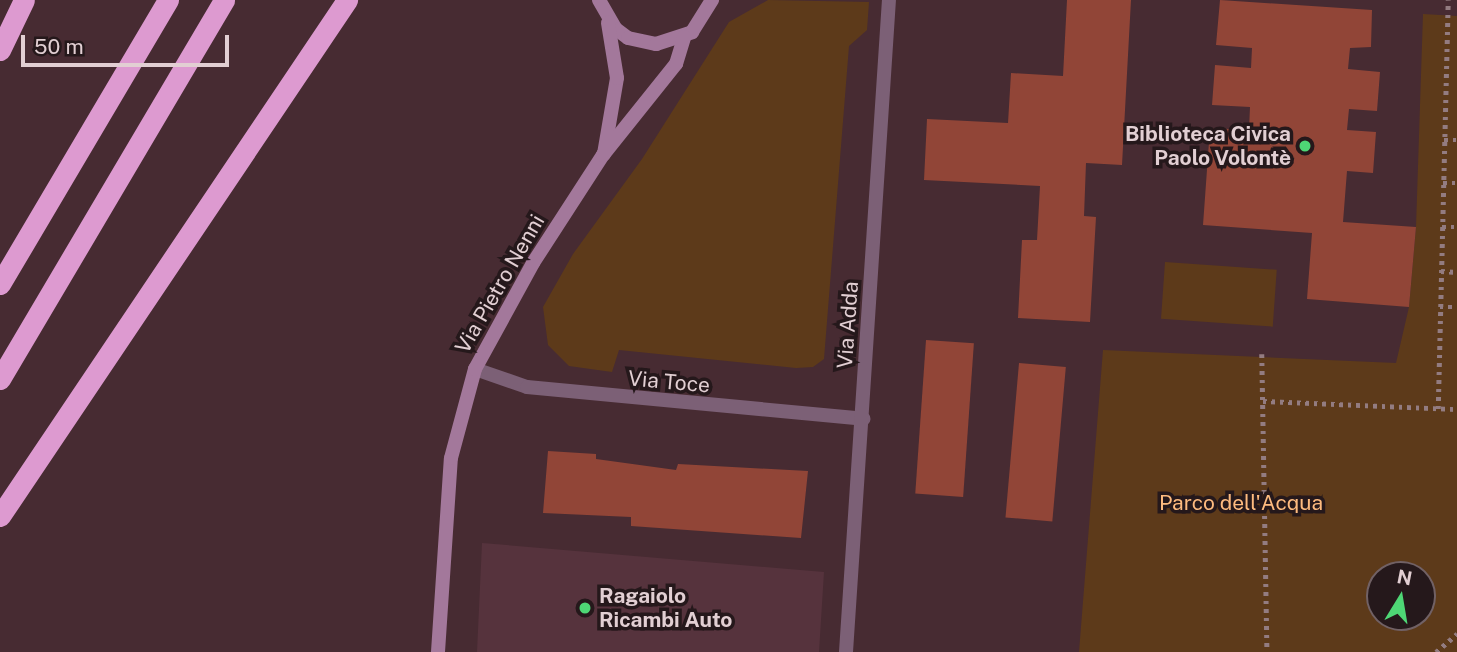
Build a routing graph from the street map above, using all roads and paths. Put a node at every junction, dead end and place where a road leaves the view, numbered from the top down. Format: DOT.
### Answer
graph roads {
  1 [pos="168,0"];
  2 [pos="224,0"];
  3 [pos="347,0"];
  4 [pos="723,0"];
  5 [pos="889,0"];
  6 [pos="1448,0"];
  7 [pos="22,1"];
  8 [pos="711,5"];
  9 [pos="600,6"];
  10 [pos="684,37"];
  11 [pos="0,50"];
  12 [pos="1444,140"];
  13 [pos="1457,140"];
  14 [pos="603,155"];
  15 [pos="1443,183"];
  16 [pos="1457,183"];
  17 [pos="1442,227"];
  18 [pos="1457,227"];
  19 [pos="1441,271"];
  20 [pos="1457,272"];
  21 [pos="0,284"];
  22 [pos="1440,307"];
  23 [pos="1457,307"];
  24 [pos="1262,354"];
  25 [pos="475,369"];
  26 [pos="0,379"];
  27 [pos="1263,401"];
  28 [pos="1438,409"];
  29 [pos="1457,409"];
  30 [pos="863,419"];
  31 [pos="0,516"];
  32 [pos="1457,634"];
  33 [pos="438,652"];
  34 [pos="846,652"];
  35 [pos="1267,652"];
  36 [pos="1436,652"];
  1 -- 21 [label="highway"];
  2 -- 26 [label="highway"];
  3 -- 31 [label="highway"];
  4 -- 8 [label="street"];
  5 -- 30 [label="street, Via Adda"];
  6 -- 12 [label="path"];
  7 -- 11 [label="highway"];
  8 -- 10 [label="street"];
  9 -- 10 [label="street"];
  9 -- 14 [label="street, Via Pietro Nenni"];
  10 -- 14 [label="street, Via Pietro Nenni"];
  12 -- 13 [label="path"];
  12 -- 15 [label="path"];
  14 -- 25 [label="street, Via Pietro Nenni"];
  15 -- 16 [label="path"];
  15 -- 17 [label="path"];
  17 -- 18 [label="path"];
  17 -- 19 [label="path"];
  19 -- 20 [label="path"];
  19 -- 22 [label="path"];
  22 -- 23 [label="path"];
  22 -- 28 [label="path"];
  24 -- 27 [label="path"];
  25 -- 30 [label="street, Via Toce"];
  25 -- 33 [label="street, Via Pietro Nenni"];
  27 -- 28 [label="path"];
  27 -- 35 [label="path"];
  28 -- 29 [label="path"];
  30 -- 34 [label="street, Via Adda"];
  32 -- 36 [label="path"];
}
